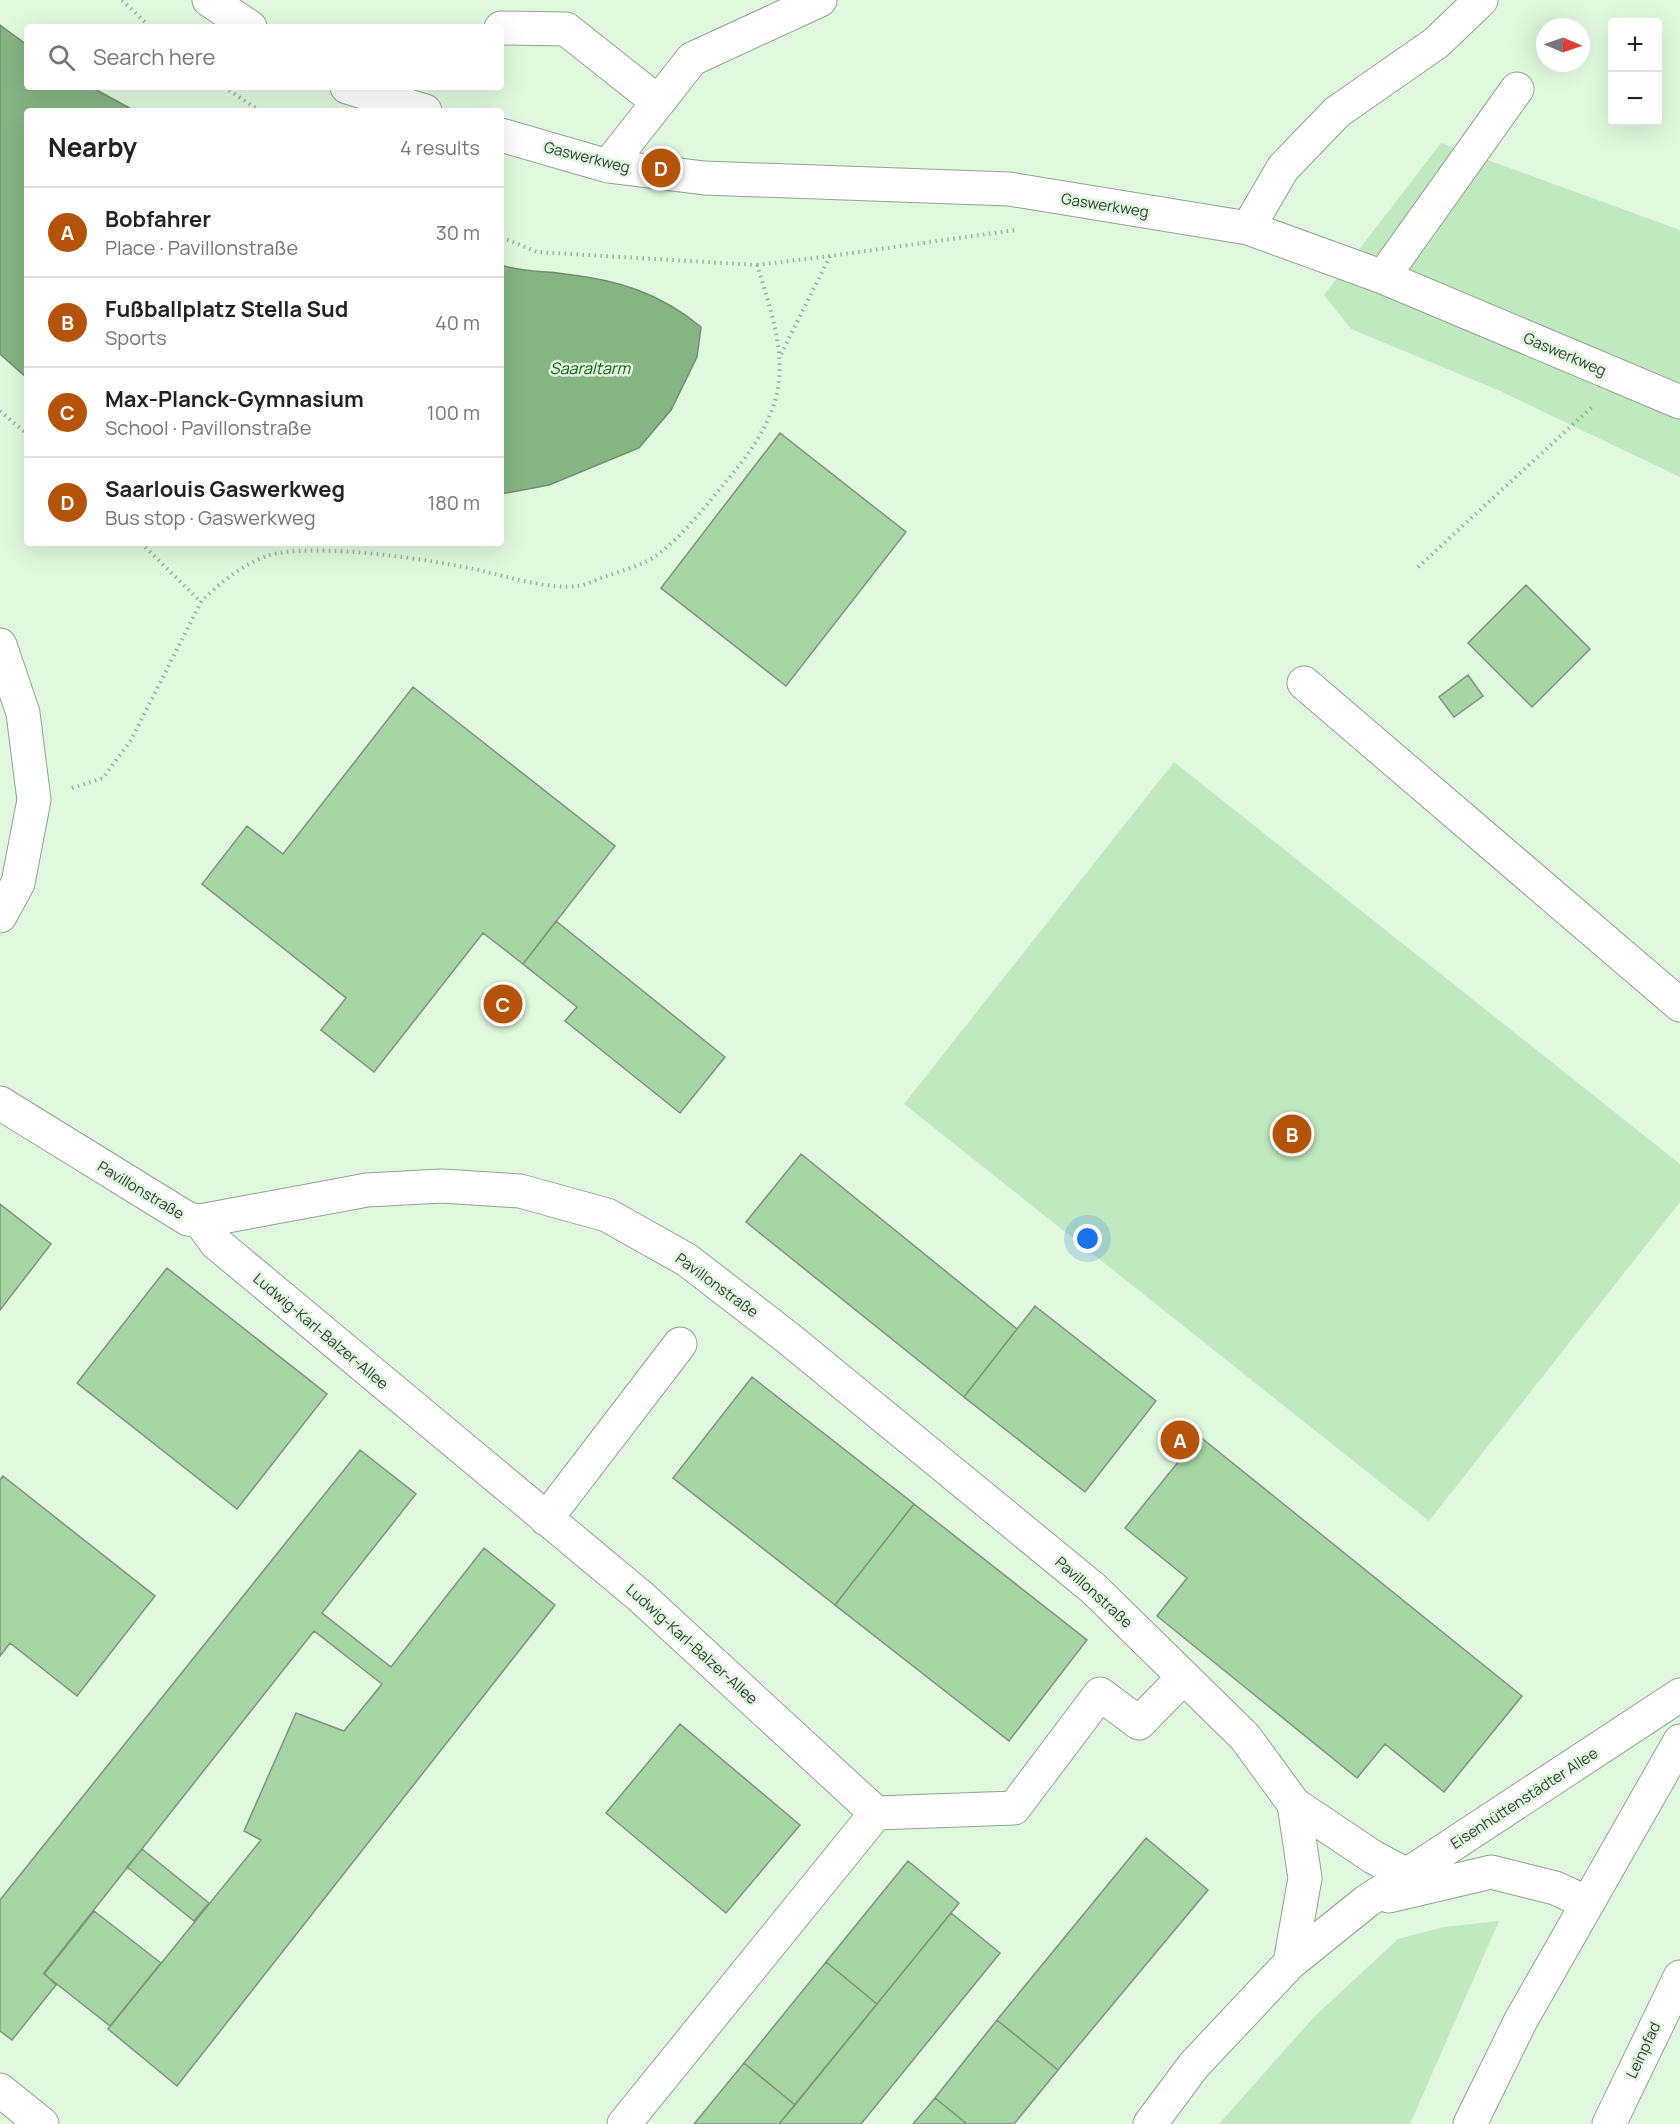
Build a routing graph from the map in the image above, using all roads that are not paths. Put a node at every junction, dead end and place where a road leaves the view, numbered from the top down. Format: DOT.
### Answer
graph roads {
  1 [pos="208,0"];
  2 [pos="820,0"];
  3 [pos="1481,0"];
  4 [pos="245,24"];
  5 [pos="504,28"];
  6 [pos="1517,89"];
  7 [pos="357,90"];
  8 [pos="658,102"];
  9 [pos="415,108"];
  10 [pos="504,136"];
  11 [pos="608,166"];
  12 [pos="1248,228"];
  13 [pos="1383,277"];
  14 [pos="1680,402"];
  15 [pos="0,645"];
  16 [pos="1304,683"];
  17 [pos="0,916"];
  18 [pos="1680,1005"];
  19 [pos="0,1103"];
  20 [pos="200,1221"];
  21 [pos="680,1344"];
  22 [pos="546,1519"];
  23 [pos="1184,1677"];
  24 [pos="1680,1695"];
  25 [pos="1680,1741"];
  26 [pos="1294,1804"];
  27 [pos="876,1813"];
  28 [pos="1407,1875"];
  29 [pos="1367,1900"];
  30 [pos="1586,1902"];
  31 [pos="1290,1963"];
  32 [pos="1680,1977"];
  33 [pos="0,2090"];
  34 [pos="42,2124"];
  35 [pos="624,2124"];
  36 [pos="1150,2124"];
  37 [pos="1470,2124"];
  38 [pos="1609,2124"];
  1 -- 4 [label="street"];
  2 -- 8 [label="street"];
  3 -- 12 [label="street"];
  5 -- 8 [label="street"];
  6 -- 13 [label="street"];
  7 -- 9 [label="street"];
  8 -- 11 [label="street"];
  10 -- 11 [label="street, Gaswerkweg"];
  11 -- 12 [label="street, Gaswerkweg"];
  12 -- 13 [label="street, Gaswerkweg"];
  13 -- 14 [label="street, Gaswerkweg"];
  15 -- 17 [label="street"];
  16 -- 18 [label="street"];
  19 -- 20 [label="street, Pavillonstraße"];
  20 -- 22 [label="street, Ludwig-Karl-Balzer-Allee"];
  20 -- 23 [label="street, Pavillonstraße"];
  21 -- 22 [label="street"];
  22 -- 27 [label="street, Ludwig-Karl-Balzer-Allee"];
  23 -- 26 [label="street, Pavillonstraße"];
  23 -- 27 [label="street"];
  24 -- 28 [label="street, Eisenhüttenstädter Allee"];
  25 -- 30 [label="street"];
  26 -- 28 [label="street, Pavillonstraße"];
  26 -- 31 [label="street, Pavillonstraße"];
  27 -- 35 [label="street"];
  28 -- 29 [label="street, Eisenhüttenstädter Allee"];
  29 -- 30 [label="street, Eisenhüttenstädter Allee"];
  29 -- 31 [label="street, Eisenhüttenstädter Allee"];
  30 -- 37 [label="street"];
  31 -- 36 [label="street, Eisenhüttenstädter Allee"];
  32 -- 38 [label="street, Leinpfad"];
  33 -- 34 [label="street"];
}
